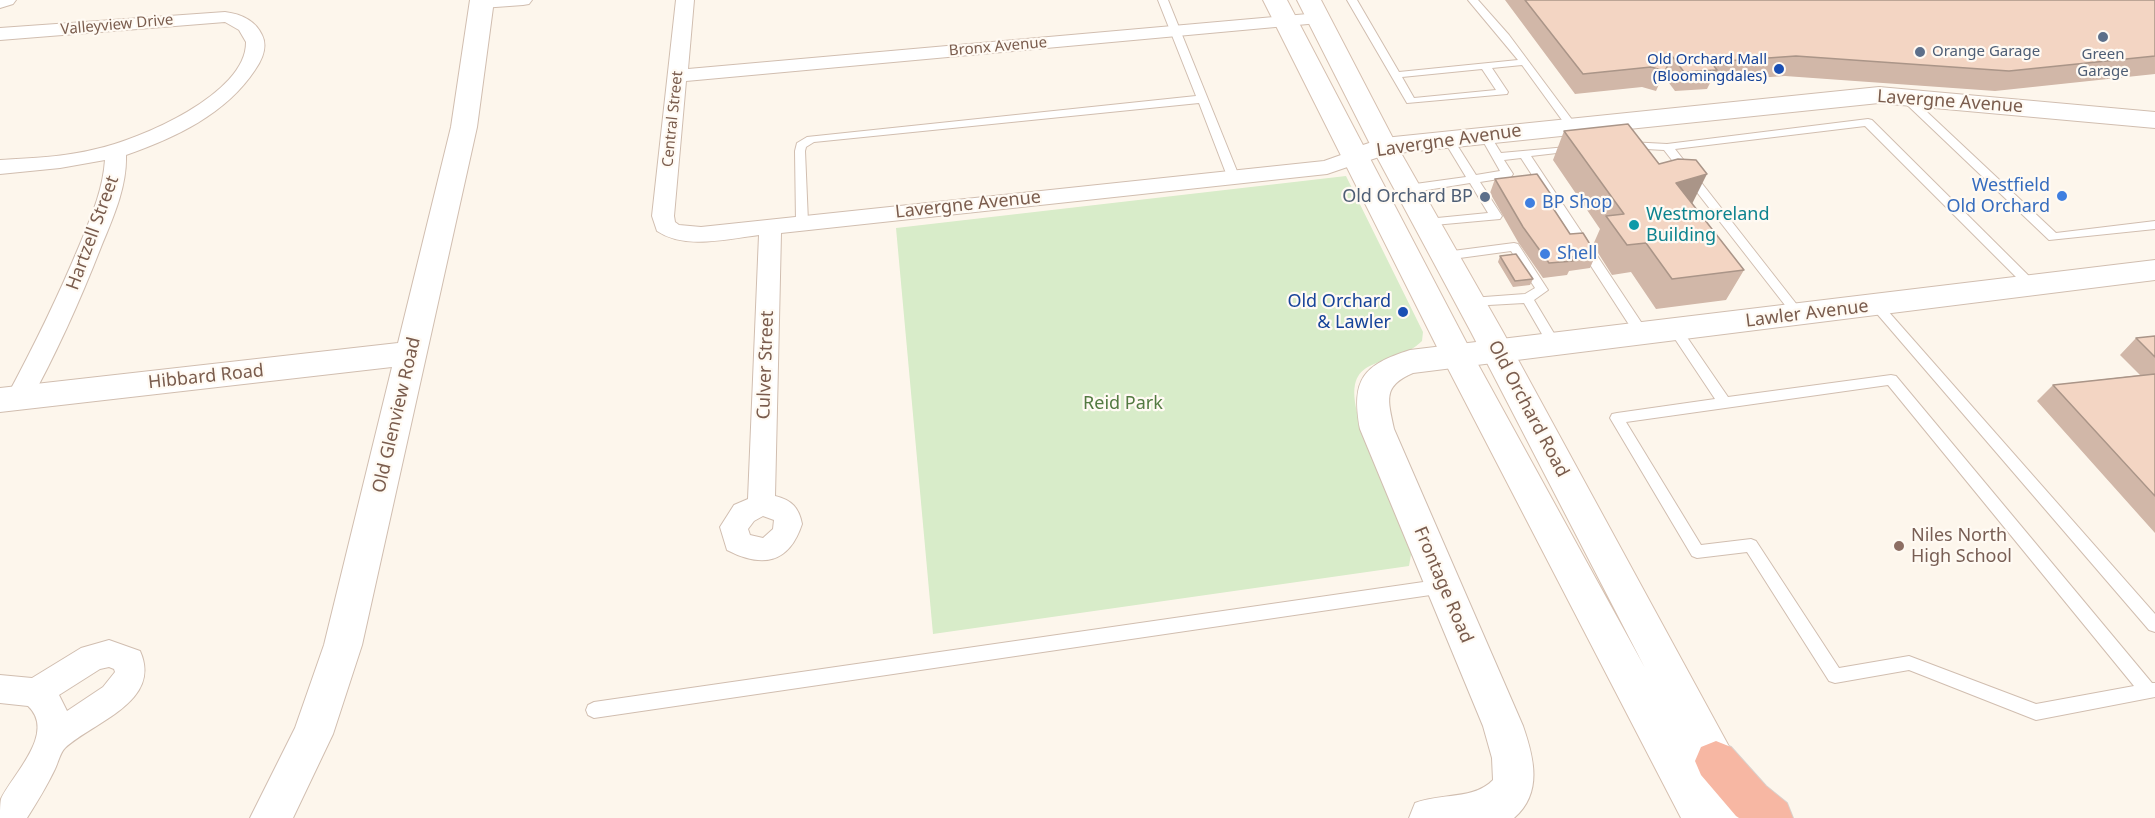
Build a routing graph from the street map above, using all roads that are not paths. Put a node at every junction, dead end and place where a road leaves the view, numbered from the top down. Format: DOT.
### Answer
graph roads {
  1 [pos="7,0"];
  2 [pos="243,0"];
  3 [pos="523,0"];
  4 [pos="685,0"];
  5 [pos="1163,0"];
  6 [pos="1352,0"];
  7 [pos="1473,0"];
  8 [pos="482,2"];
  9 [pos="0,3"];
  10 [pos="1314,9"];
  11 [pos="1280,11"];
  12 [pos="234,18"];
  13 [pos="1175,31"];
  14 [pos="0,34"];
  15 [pos="1525,62"];
  16 [pos="1486,67"];
  17 [pos="1396,75"];
  18 [pos="677,76"];
  19 [pos="1906,98"];
  20 [pos="1202,99"];
  21 [pos="2155,120"];
  22 [pos="1577,136"];
  23 [pos="1448,138"];
  24 [pos="1618,144"];
  25 [pos="1384,146"];
  26 [pos="1490,146"];
  27 [pos="1667,147"];
  28 [pos="115,152"];
  29 [pos="1524,154"];
  30 [pos="1355,157"];
  31 [pos="0,167"];
  32 [pos="1233,177"];
  33 [pos="1474,179"];
  34 [pos="1408,189"];
  35 [pos="802,222"];
  36 [pos="1427,223"];
  37 [pos="2155,225"];
  38 [pos="770,226"];
  39 [pos="674,232"];
  40 [pos="1445,256"];
  41 [pos="2155,270"];
  42 [pos="2032,286"];
  43 [pos="1527,298"];
  44 [pos="1471,302"];
  45 [pos="1876,305"];
  46 [pos="1799,315"];
  47 [pos="1675,330"];
  48 [pos="1642,334"];
  49 [pos="1555,345"];
  50 [pos="1498,352"];
  51 [pos="412,353"];
  52 [pos="1458,357"];
  53 [pos="10,399"];
  54 [pos="1725,403"];
  55 [pos="761,505"];
  56 [pos="1444,586"];
  57 [pos="2155,625"];
  58 [pos="0,689"];
  59 [pos="2151,691"];
  60 [pos="42,701"];
  61 [pos="594,710"];
  62 [pos="52,739"];
  63 [pos="1716,761"];
  64 [pos="8,818"];
  65 [pos="271,818"];
  66 [pos="1430,818"];
  67 [pos="1704,818"];
  68 [pos="1747,818"];
  69 [pos="1772,818"];
  1 -- 9 [label="street"];
  2 -- 12 [label="street"];
  3 -- 8 [label="street"];
  4 -- 18 [label="street, Central Street"];
  5 -- 13 [label="lane"];
  6 -- 17 [label="lane"];
  7 -- 15 [label="lane"];
  8 -- 51 [label="street, Old Glenview Road"];
  10 -- 11 [label="street, Bronx Avenue"];
  10 -- 25 [label="street, Old Orchard Road"];
  11 -- 13 [label="street, Bronx Avenue"];
  11 -- 30 [label="street, Old Orchard Road"];
  12 -- 14 [label="street, Valleyview Drive"];
  12 -- 28 [label="street, Hartzell Street"];
  13 -- 18 [label="street, Bronx Avenue"];
  13 -- 20 [label="lane"];
  15 -- 16 [label="lane"];
  15 -- 22 [label="lane"];
  16 -- 17 [label="lane"];
  16 -- 17 [label="lane"];
  18 -- 39 [label="street, Central Street"];
  19 -- 21 [label="street, Lavergne Avenue"];
  19 -- 22 [label="street, Lavergne Avenue"];
  19 -- 37 [label="lane"];
  20 -- 32 [label="lane"];
  20 -- 35 [label="lane"];
  22 -- 26 [label="street, Lavergne Avenue"];
  22 -- 29 [label="lane"];
  23 -- 25 [label="street, Lavergne Avenue"];
  23 -- 26 [label="street, Lavergne Avenue"];
  23 -- 33 [label="lane"];
  24 -- 27 [label="lane"];
  25 -- 30 [label="street, Lavergne Avenue"];
  25 -- 34 [label="street, Old Orchard Road"];
  26 -- 29 [label="lane"];
  26 -- 33 [label="lane"];
  27 -- 42 [label="lane"];
  27 -- 46 [label="lane"];
  28 -- 31 [label="street"];
  28 -- 53 [label="street, Hartzell Street"];
  29 -- 48 [label="lane"];
  30 -- 32 [label="street, Lavergne Avenue"];
  30 -- 52 [label="street, Old Orchard Road"];
  32 -- 35 [label="street, Lavergne Avenue"];
  33 -- 34 [label="lane"];
  33 -- 36 [label="lane"];
  34 -- 36 [label="street, Old Orchard Road"];
  35 -- 38 [label="street, Lavergne Avenue"];
  36 -- 40 [label="street, Old Orchard Road"];
  38 -- 39 [label="street, Lavergne Avenue"];
  38 -- 55 [label="street, Culver Street"];
  40 -- 43 [label="lane"];
  40 -- 44 [label="street, Old Orchard Road"];
  41 -- 42 [label="street, Lawler Avenue"];
  42 -- 45 [label="street, Lawler Avenue"];
  43 -- 44 [label="lane"];
  43 -- 49 [label="lane"];
  44 -- 50 [label="street, Old Orchard Road"];
  45 -- 46 [label="street, Lawler Avenue"];
  45 -- 57 [label="lane"];
  46 -- 47 [label="street, Lawler Avenue"];
  47 -- 48 [label="street, Lawler Avenue"];
  47 -- 54 [label="lane"];
  48 -- 49 [label="street, Lawler Avenue"];
  49 -- 50 [label="street, Lawler Avenue"];
  50 -- 52 [label="street, Lawler Avenue"];
  50 -- 63 [label="street, Old Orchard Road"];
  51 -- 53 [label="street, Hibbard Road"];
  51 -- 65 [label="street, Old Glenview Road"];
  52 -- 56 [label="street, Frontage Road"];
  52 -- 67 [label="street, Old Orchard Road"];
  54 -- 59 [label="lane"];
  54 -- 59 [label="lane"];
  56 -- 61 [label="lane"];
  56 -- 66 [label="street, Frontage Road"];
  58 -- 60 [label="street"];
  60 -- 62 [label="street"];
  60 -- 62 [label="street"];
  62 -- 64 [label="street"];
  63 -- 68 [label="street, Old Orchard Road"];
  63 -- 69 [label="highway"];
}
